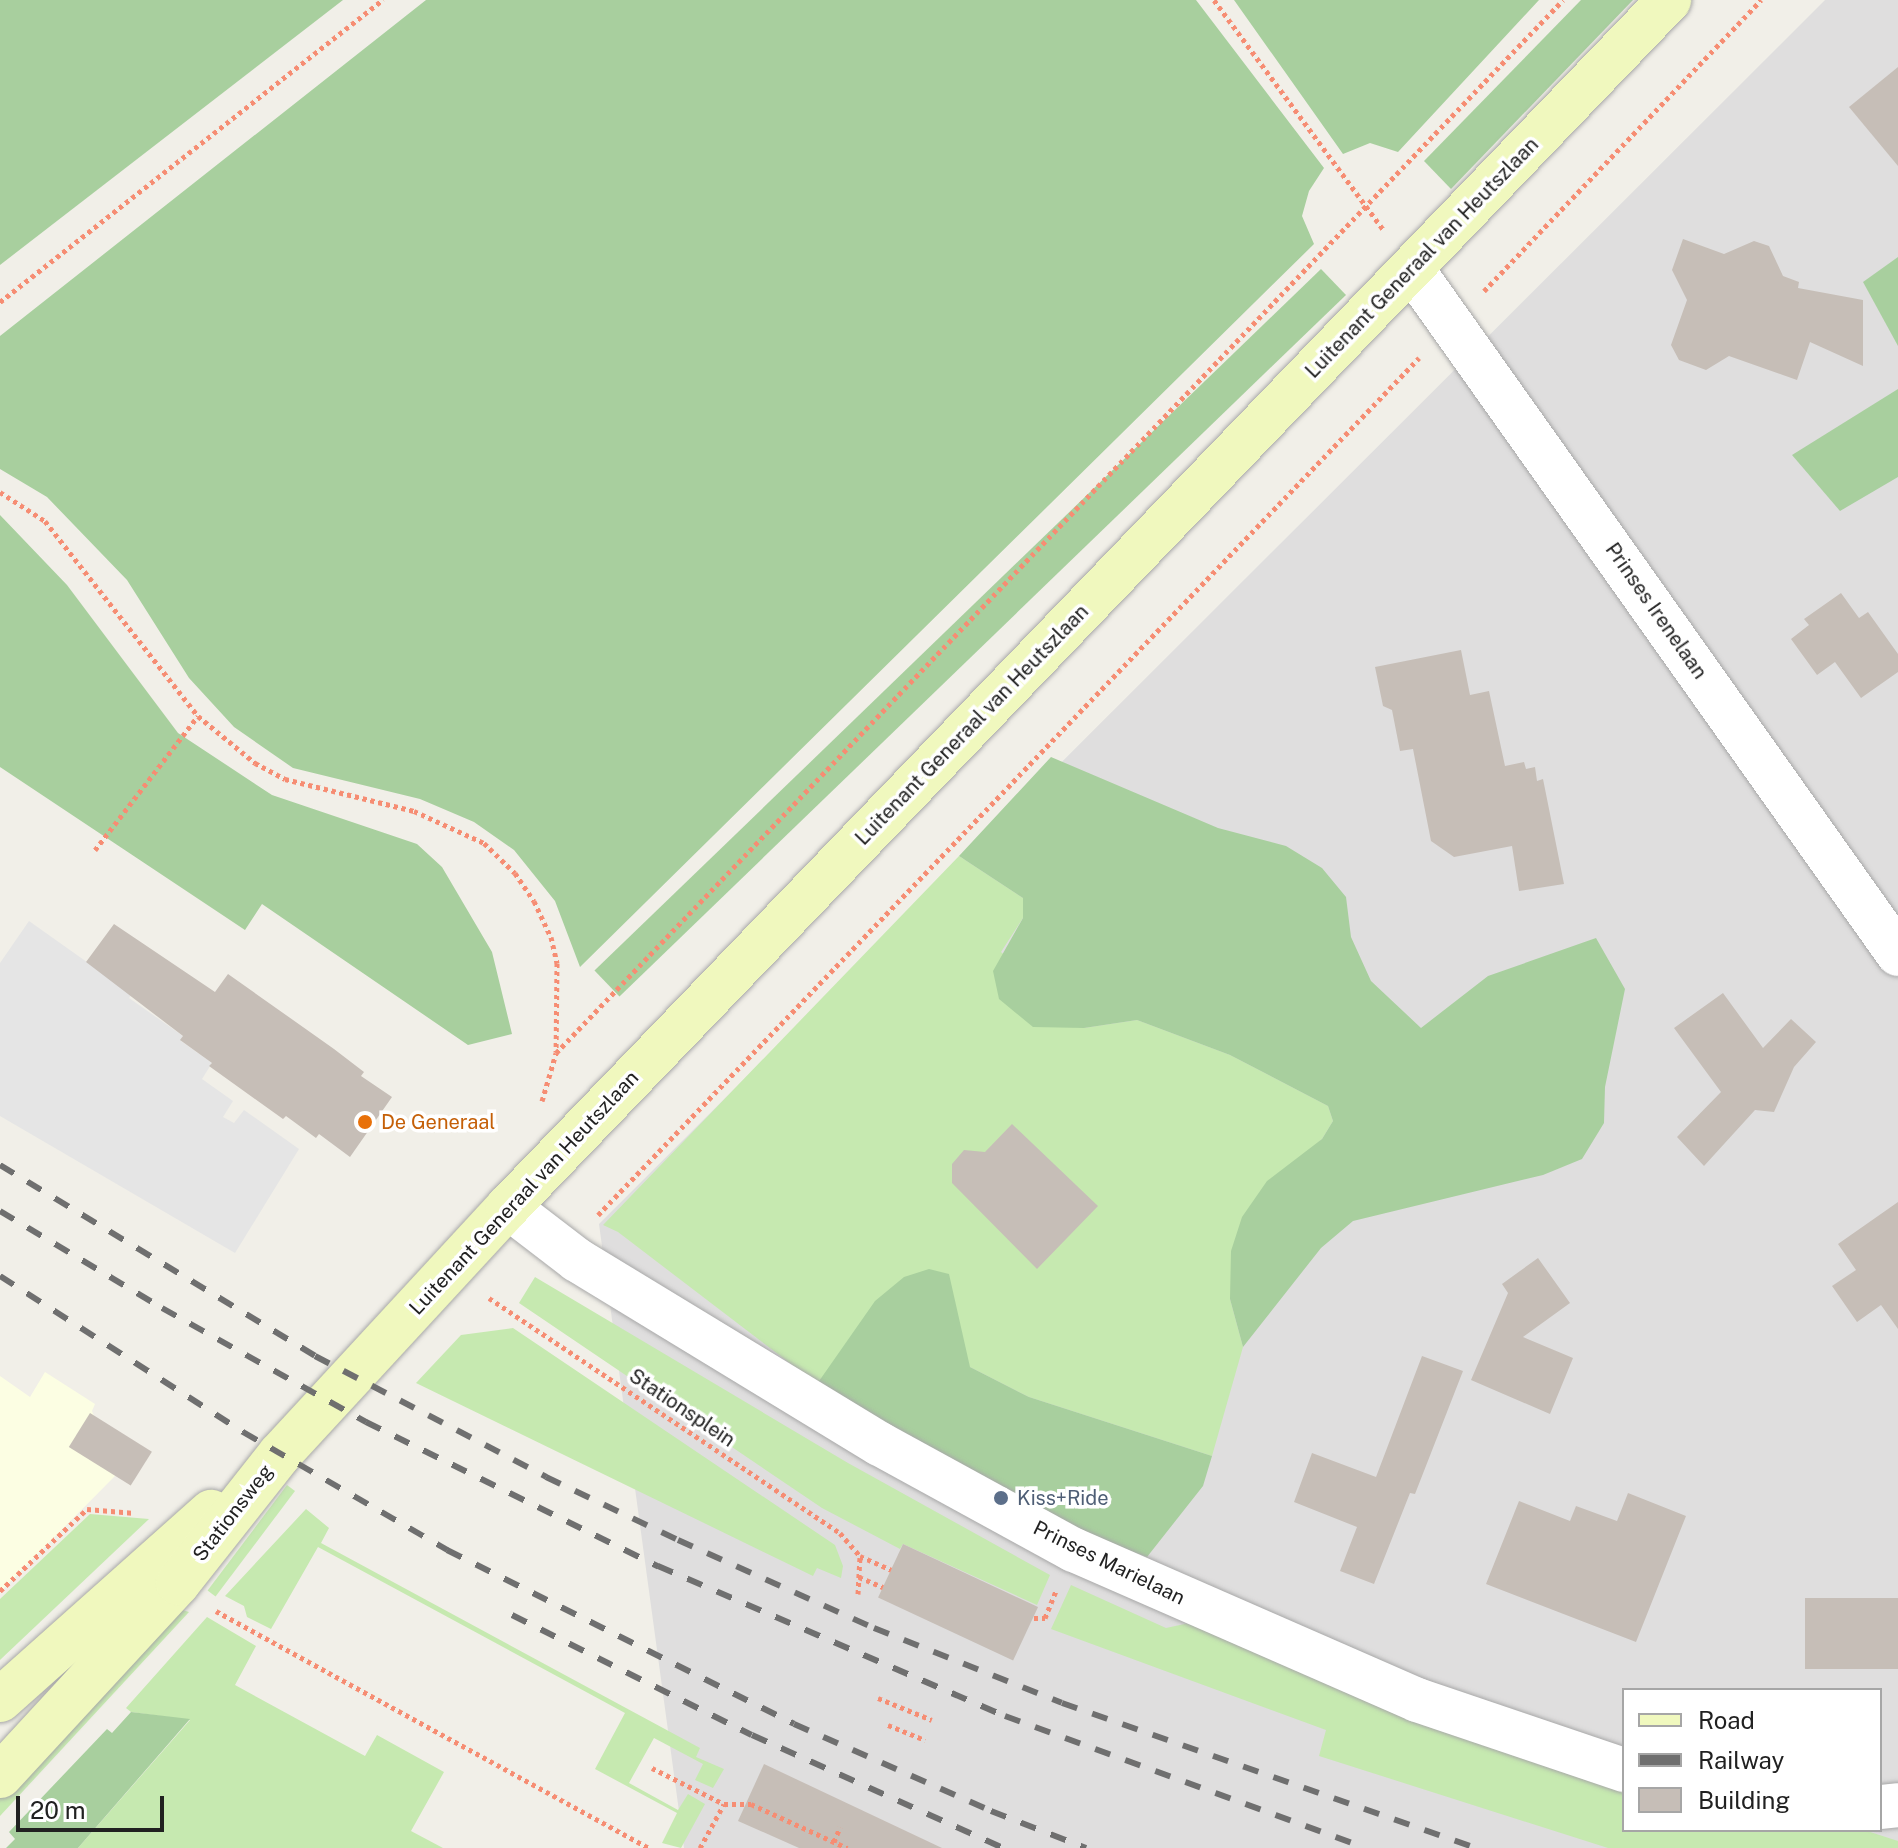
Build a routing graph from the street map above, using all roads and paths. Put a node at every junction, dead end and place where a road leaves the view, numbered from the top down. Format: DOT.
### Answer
graph roads {
  1 [pos="383,0"];
  2 [pos="1214,0"];
  3 [pos="1563,0"];
  4 [pos="1669,0"];
  5 [pos="1761,0"];
  6 [pos="1367,207"];
  7 [pos="1412,269"];
  8 [pos="0,302"];
  9 [pos="1453,323"];
  10 [pos="0,492"];
  11 [pos="198,716"];
  12 [pos="95,850"];
  13 [pos="1898,954"];
  14 [pos="556,1053"];
  15 [pos="538,1114"];
  16 [pos="508,1207"];
  17 [pos="564,1250"];
  18 [pos="481,1293"];
  19 [pos="280,1454"];
  20 [pos="149,1514"];
  21 [pos="860,1556"];
  22 [pos="891,1570"];
  23 [pos="859,1577"];
  24 [pos="178,1583"];
  25 [pos="883,1587"];
  26 [pos="0,1591"];
  27 [pos="858,1594"];
  28 [pos="878,1698"];
  29 [pos="0,1700"];
  30 [pos="932,1720"];
  31 [pos="888,1725"];
  32 [pos="925,1740"];
  33 [pos="652,1768"];
  34 [pos="1622,1769"];
  35 [pos="0,1776"];
  36 [pos="724,1804"];
  37 [pos="840,1827"];
  38 [pos="834,1842"];
  39 [pos="649,1848"];
  40 [pos="700,1848"];
  41 [pos="847,1848"];
  1 -- 8 [label="path"];
  2 -- 6 [label="path"];
  3 -- 6 [label="path"];
  4 -- 7 [label="main road, Luitenant Generaal van Heutszlaan"];
  5 -- 9 [label="path"];
  6 -- 14 [label="path"];
  7 -- 9 [label="street, Prinses Irenelaan"];
  7 -- 16 [label="main road, Luitenant Generaal van Heutszlaan"];
  9 -- 13 [label="street, Prinses Irenelaan"];
  9 -- 17 [label="path"];
  10 -- 11 [label="path"];
  11 -- 12 [label="path"];
  11 -- 14 [label="path"];
  14 -- 15 [label="path"];
  16 -- 17 [label="street, Prinses Marielaan"];
  16 -- 19 [label="main road, Luitenant Generaal van Heutszlaan"];
  17 -- 34 [label="street, Prinses Marielaan"];
  18 -- 21 [label="path, Stationsplein"];
  19 -- 24 [label="main road, Stationsweg"];
  19 -- 29 [label="main road, Stationsweg"];
  20 -- 26 [label="path"];
  21 -- 22 [label="path"];
  21 -- 23 [label="path"];
  23 -- 25 [label="path"];
  23 -- 27 [label="path"];
  24 -- 35 [label="main road, Stationsweg"];
  24 -- 39 [label="path"];
  28 -- 30 [label="path"];
  31 -- 32 [label="path"];
  33 -- 36 [label="path"];
  36 -- 38 [label="path"];
  36 -- 40 [label="path"];
  37 -- 38 [label="path"];
  38 -- 41 [label="path"];
}
